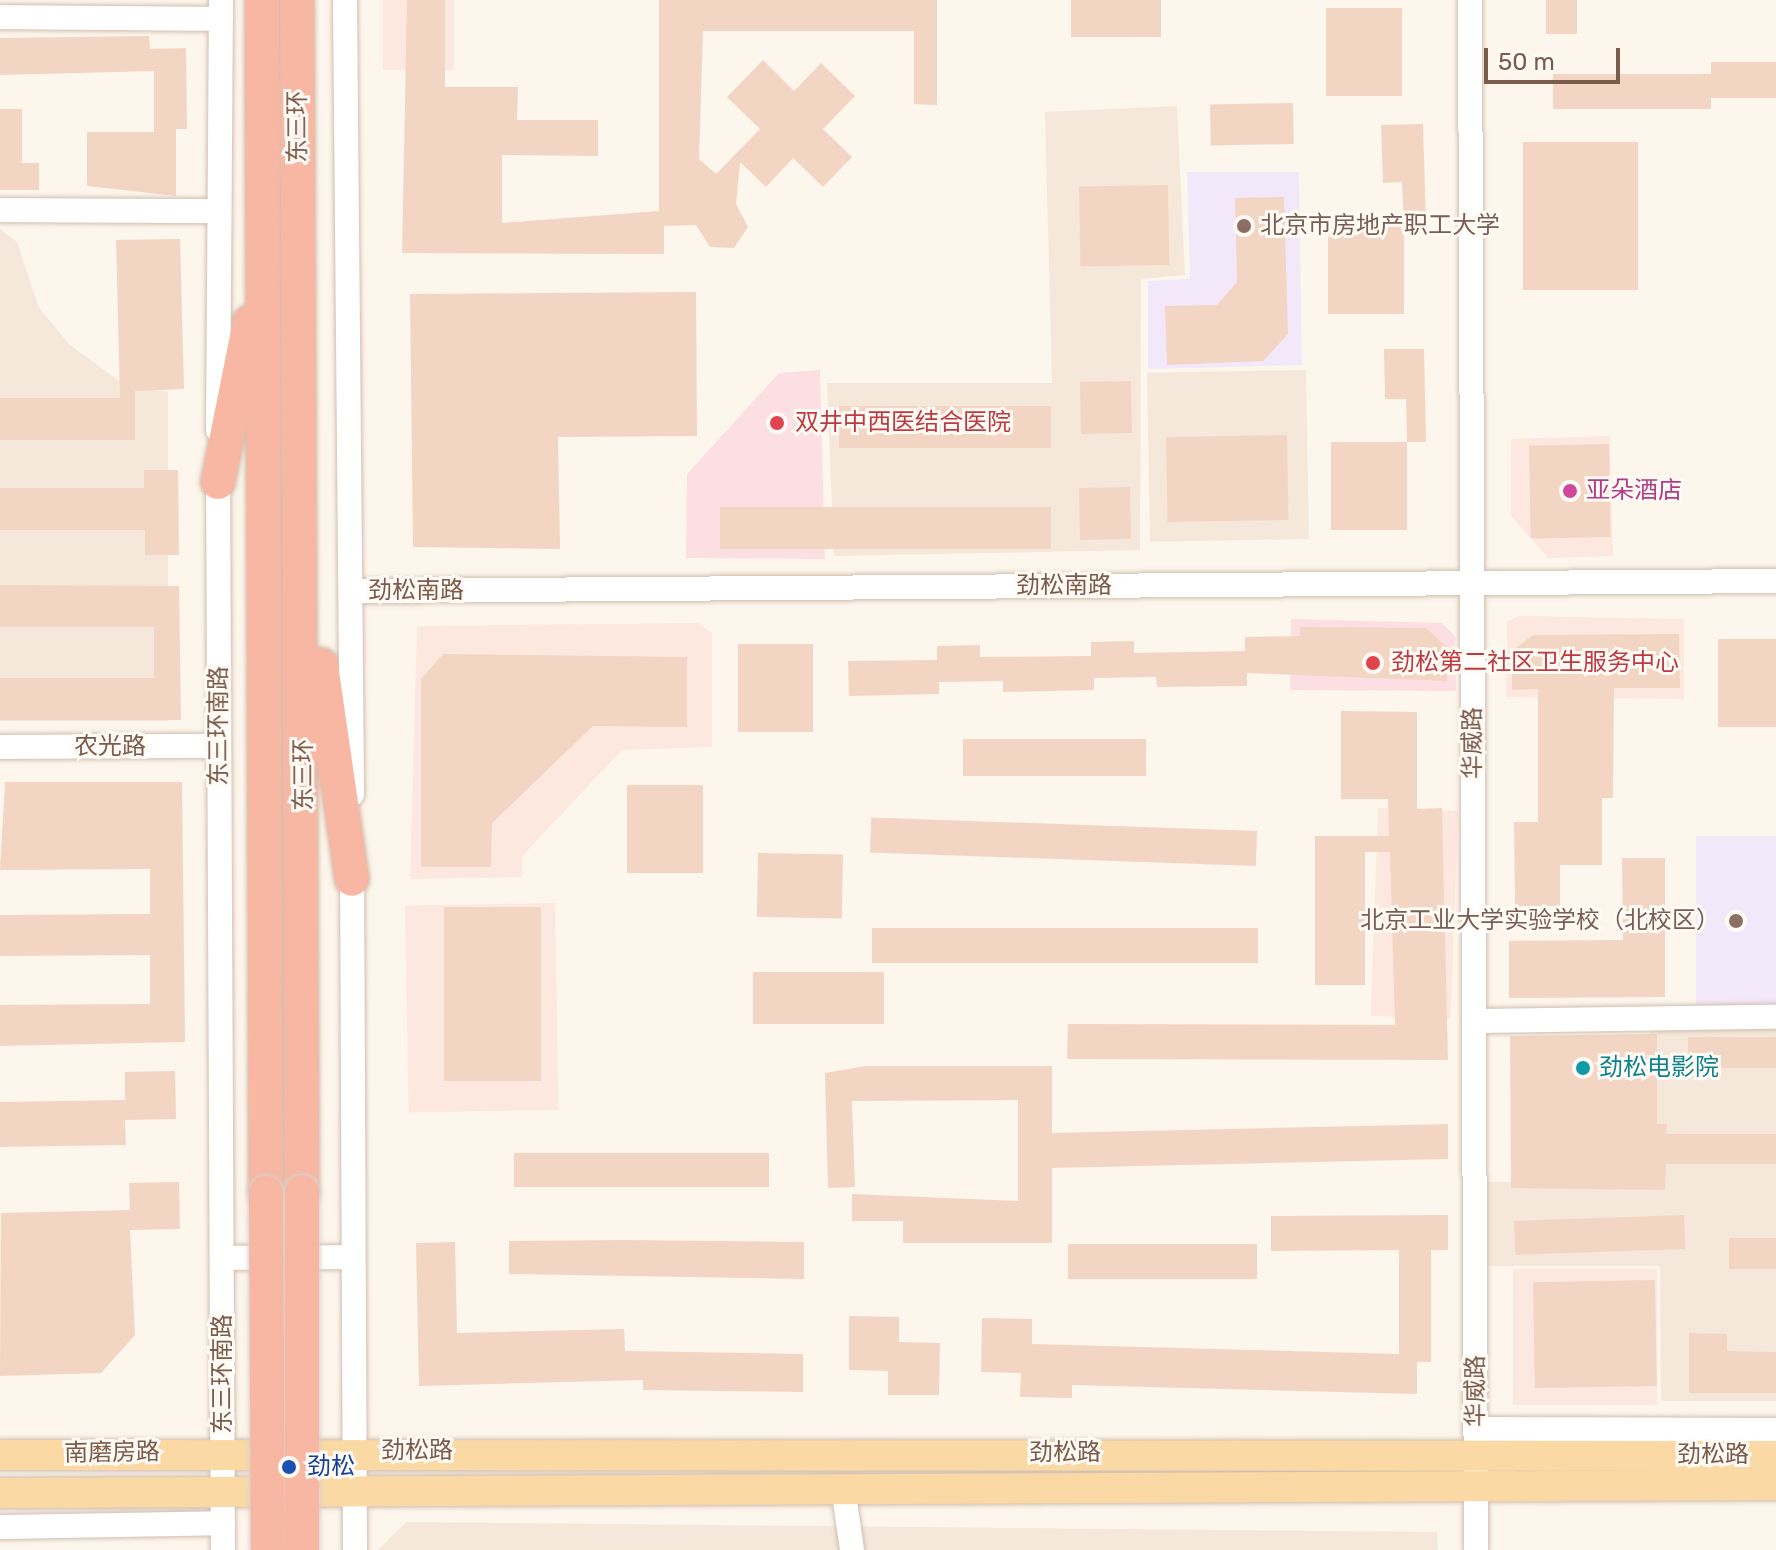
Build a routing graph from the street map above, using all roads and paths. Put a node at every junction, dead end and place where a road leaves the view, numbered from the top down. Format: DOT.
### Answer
graph roads {
  1 [pos="297,0"];
  2 [pos="345,0"];
  3 [pos="1470,0"];
  4 [pos="261,7"];
  5 [pos="221,9"];
  6 [pos="0,17"];
  7 [pos="0,210"];
  8 [pos="218,211"];
  9 [pos="264,251"];
  10 [pos="218,482"];
  11 [pos="305,550"];
  12 [pos="1776,581"];
  13 [pos="1472,582"];
  14 [pos="352,591"];
  15 [pos="219,746"];
  16 [pos="0,747"];
  17 [pos="352,879"];
  18 [pos="1776,1017"];
  19 [pos="1474,1021"];
  20 [pos="353,1257"];
  21 [pos="223,1258"];
  22 [pos="1776,1430"];
  23 [pos="1476,1442"];
  24 [pos="354,1451"];
  25 [pos="224,1452"];
  26 [pos="0,1455"];
  27 [pos="1776,1456"];
  28 [pos="1776,1485"];
  29 [pos="1476,1486"];
  30 [pos="843,1488"];
  31 [pos="223,1490"];
  32 [pos="354,1490"];
  33 [pos="0,1493"];
  34 [pos="223,1523"];
  35 [pos="0,1527"];
  36 [pos="223,1550"];
  37 [pos="268,1550"];
  38 [pos="302,1550"];
  39 [pos="355,1550"];
  40 [pos="852,1550"];
  41 [pos="1476,1550"];
  1 -- 11 [label="highway, 东三环"];
  2 -- 14 [label="street"];
  3 -- 13 [label="street, 华威路"];
  4 -- 9 [label="highway, 东三环"];
  5 -- 6 [label="street"];
  5 -- 8 [label="street, 东三环南路"];
  7 -- 8 [label="street"];
  8 -- 10 [label="street, 东三环南路"];
  9 -- 10 [label="highway"];
  9 -- 37 [label="highway, 东三环, bridge"];
  10 -- 15 [label="street, 东三环南路"];
  11 -- 17 [label="highway"];
  11 -- 38 [label="highway, 东三环, bridge"];
  12 -- 13 [label="street, 劲松南路"];
  13 -- 14 [label="street, 劲松南路"];
  13 -- 19 [label="street, 华威路"];
  14 -- 17 [label="street"];
  15 -- 16 [label="street, 农光路"];
  15 -- 21 [label="street, 东三环南路"];
  17 -- 20 [label="street"];
  18 -- 19 [label="street"];
  19 -- 23 [label="street, 华威路"];
  20 -- 21 [label="street"];
  20 -- 24 [label="street"];
  21 -- 25 [label="street, 东三环南路"];
  22 -- 23 [label="street"];
  23 -- 24 [label="main road, 劲松路"];
  23 -- 27 [label="main road, 劲松路"];
  23 -- 29 [label="street, 华威路"];
  24 -- 25 [label="main road, 劲松路"];
  24 -- 32 [label="street"];
  25 -- 26 [label="main road, 南磨房路"];
  25 -- 31 [label="street, 东三环南路"];
  28 -- 29 [label="main road, 劲松路"];
  29 -- 30 [label="main road, 劲松路"];
  29 -- 41 [label="street, 华威路"];
  30 -- 32 [label="main road, 劲松路"];
  30 -- 40 [label="street"];
  31 -- 32 [label="main road, 劲松路"];
  31 -- 33 [label="main road, 南磨房路"];
  31 -- 34 [label="street, 东三环南路"];
  32 -- 39 [label="street"];
  34 -- 35 [label="street"];
  34 -- 36 [label="street, 东三环南路"];
}
